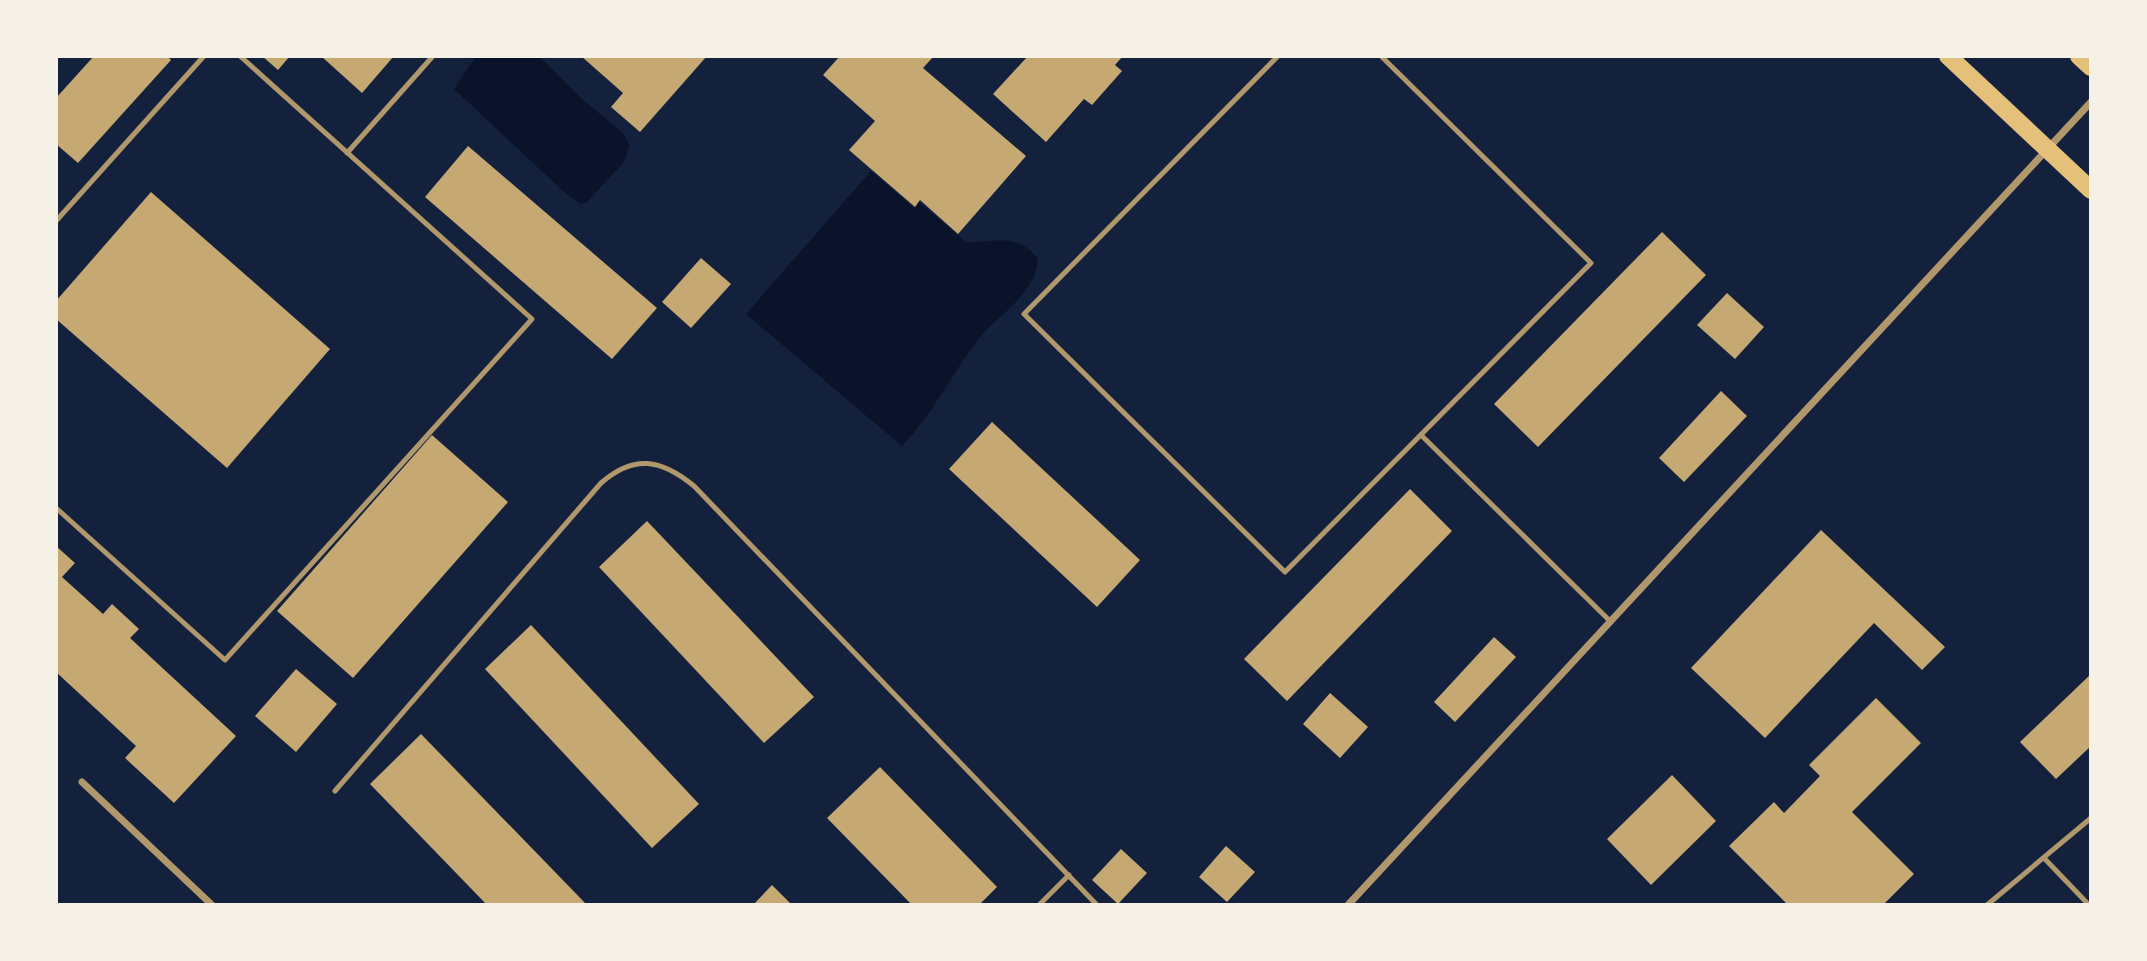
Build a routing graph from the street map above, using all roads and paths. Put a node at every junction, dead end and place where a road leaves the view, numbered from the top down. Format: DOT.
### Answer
graph roads {
  1 [pos="204,56"];
  2 [pos="240,56"];
  3 [pos="433,56"];
  4 [pos="1278,56"];
  5 [pos="1381,56"];
  6 [pos="1948,56"];
  7 [pos="2079,56"];
  8 [pos="2091,67"];
  9 [pos="2091,102"];
  10 [pos="2048,150"];
  11 [pos="347,153"];
  12 [pos="2091,190"];
  13 [pos="56,221"];
  14 [pos="1421,435"];
  15 [pos="56,508"];
  16 [pos="1611,622"];
  17 [pos="82,782"];
  18 [pos="335,791"];
  19 [pos="2091,817"];
  20 [pos="2044,858"];
  21 [pos="1069,875"];
  22 [pos="212,905"];
  23 [pos="1039,905"];
  24 [pos="1097,905"];
  25 [pos="1348,905"];
  26 [pos="1987,905"];
  27 [pos="2089,905"];
  1 -- 13 [label="lane"];
  2 -- 11 [label="lane"];
  3 -- 11 [label="lane"];
  4 -- 14 [label="lane"];
  5 -- 14 [label="lane"];
  6 -- 10 [label="main road"];
  7 -- 8 [label="main road"];
  9 -- 10 [label="street"];
  10 -- 12 [label="main road"];
  10 -- 16 [label="street"];
  11 -- 15 [label="lane"];
  14 -- 16 [label="lane"];
  16 -- 25 [label="street"];
  17 -- 22 [label="street"];
  18 -- 21 [label="lane"];
  19 -- 20 [label="lane"];
  20 -- 26 [label="lane"];
  20 -- 27 [label="lane"];
  21 -- 23 [label="lane"];
  21 -- 24 [label="lane"];
}
